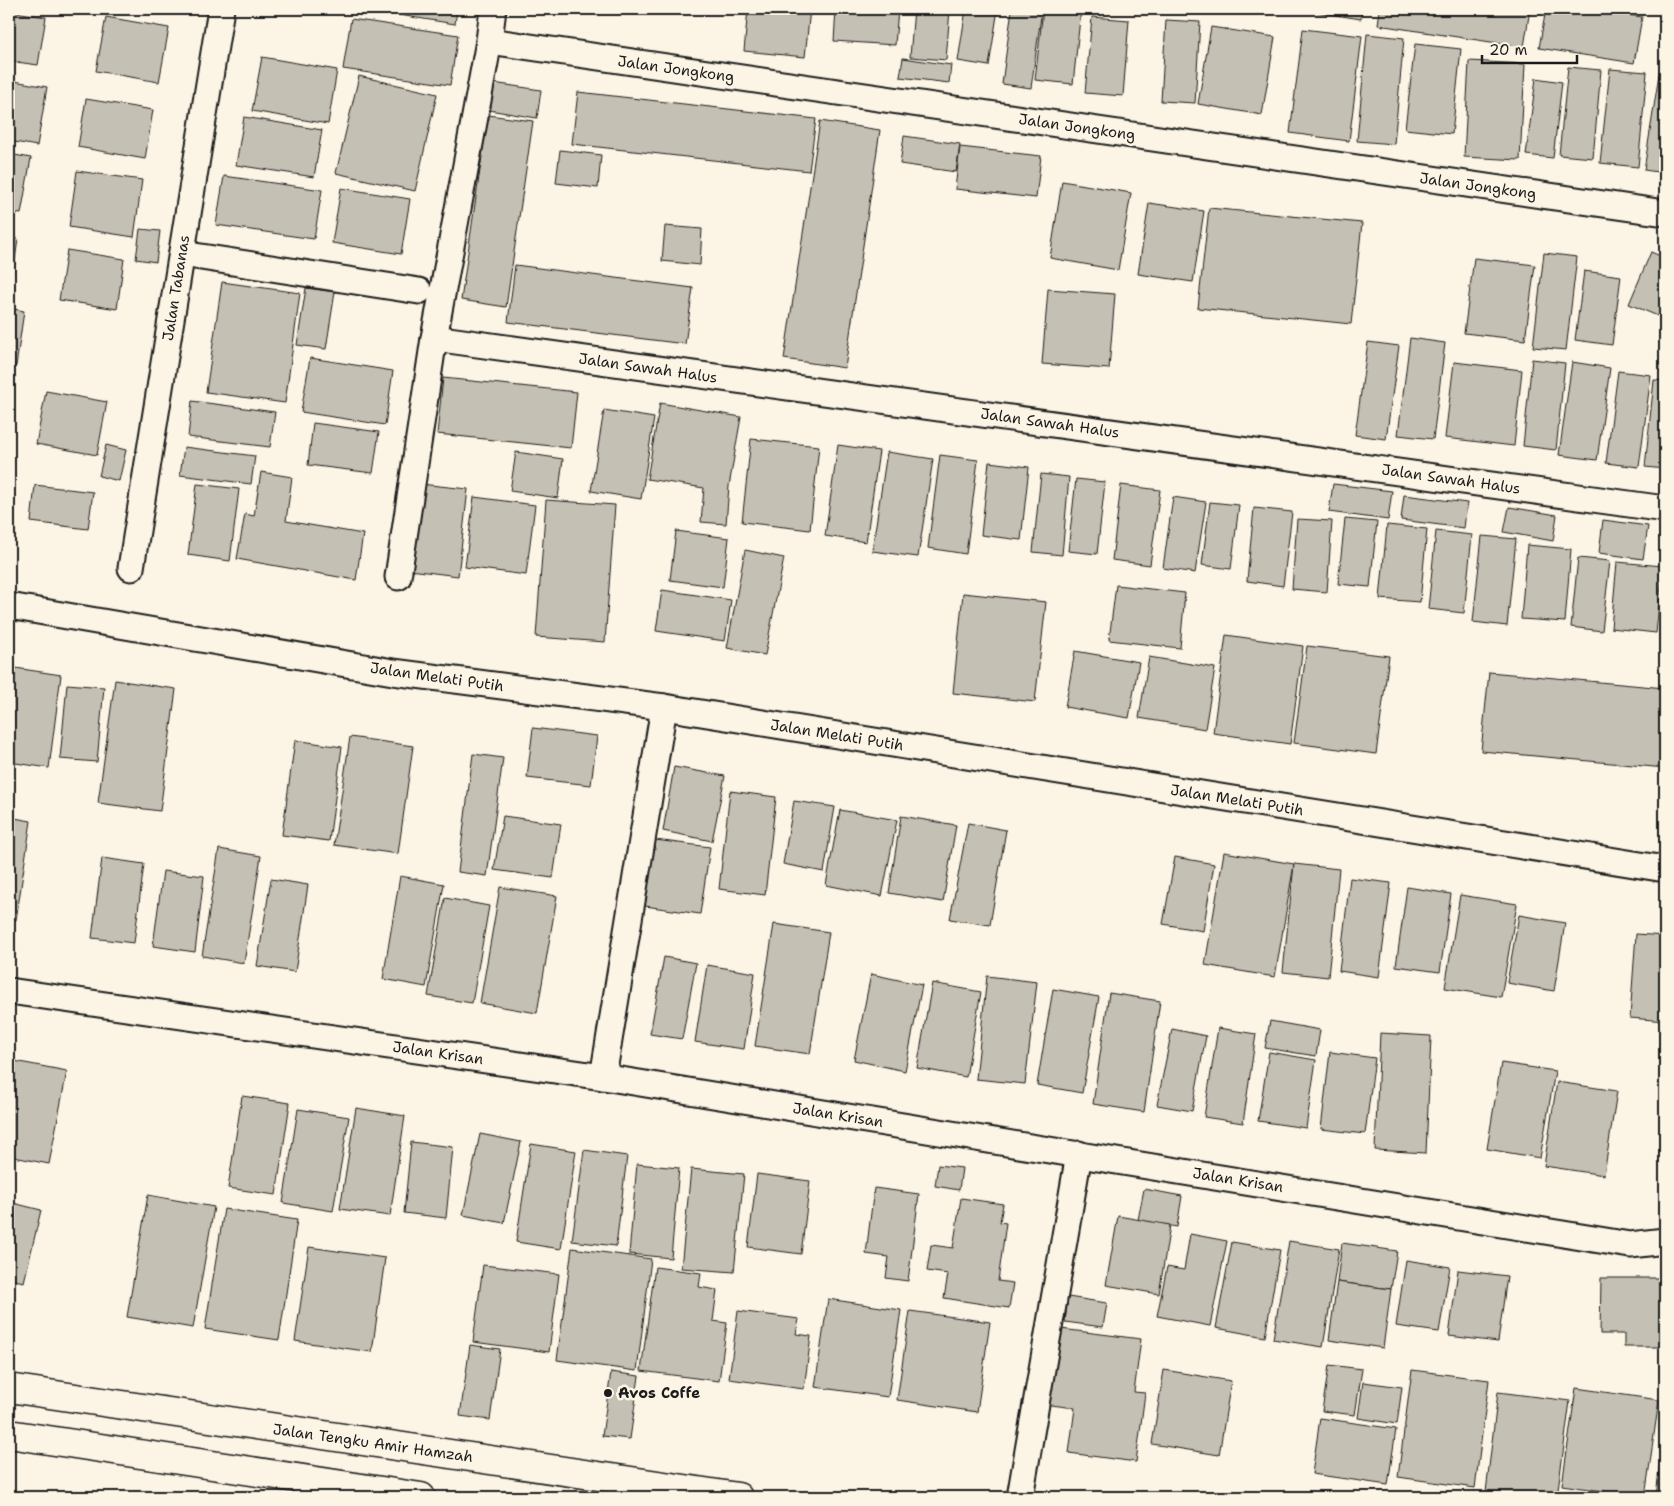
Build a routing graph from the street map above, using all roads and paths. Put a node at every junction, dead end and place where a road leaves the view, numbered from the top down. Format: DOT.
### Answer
graph roads {
  1 [pos="221,9"];
  2 [pos="493,9"];
  3 [pos="489,41"];
  4 [pos="1665,213"];
  5 [pos="182,254"];
  6 [pos="419,291"];
  7 [pos="434,338"];
  8 [pos="1665,509"];
  9 [pos="131,568"];
  10 [pos="398,577"];
  11 [pos="9,606"];
  12 [pos="664,707"];
  13 [pos="1665,869"];
  14 [pos="9,991"];
  15 [pos="603,1076"];
  16 [pos="1079,1154"];
  17 [pos="1665,1241"];
  18 [pos="9,1393"];
  19 [pos="9,1434"];
  20 [pos="421,1497"];
  21 [pos="738,1497"];
  22 [pos="1020,1497"];
  1 -- 5 [label="street, Jalan Tabanas"];
  2 -- 3 [label="street"];
  3 -- 4 [label="street, Jalan Jongkong"];
  3 -- 7 [label="street"];
  5 -- 6 [label="street"];
  5 -- 9 [label="street, Jalan Tabanas"];
  7 -- 8 [label="street, Jalan Sawah Halus"];
  7 -- 10 [label="street"];
  11 -- 12 [label="street, Jalan Melati Putih"];
  12 -- 13 [label="street, Jalan Melati Putih"];
  12 -- 15 [label="street"];
  14 -- 15 [label="street, Jalan Krisan"];
  15 -- 16 [label="street, Jalan Krisan"];
  16 -- 17 [label="street, Jalan Krisan"];
  16 -- 22 [label="street"];
  18 -- 21 [label="main road, Jalan Tengku Amir Hamzah"];
  19 -- 20 [label="main road"];
}
